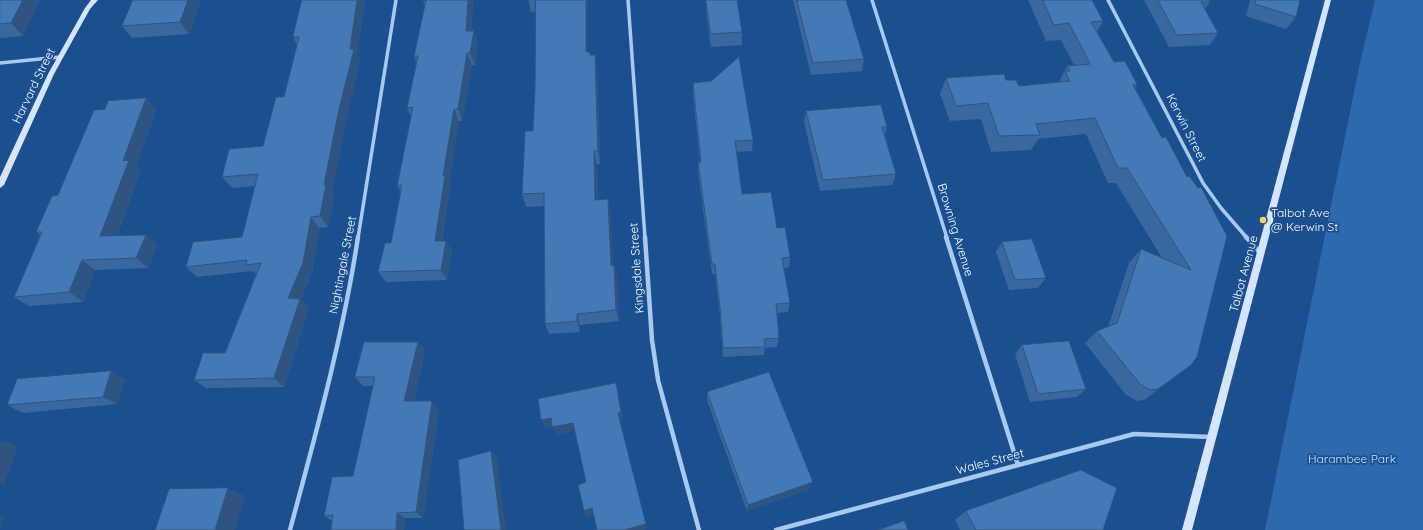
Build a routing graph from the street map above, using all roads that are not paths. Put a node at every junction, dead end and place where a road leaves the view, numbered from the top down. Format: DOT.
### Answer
graph roads {
  1 [pos="95,0"];
  2 [pos="396,0"];
  3 [pos="628,0"];
  4 [pos="872,0"];
  5 [pos="1108,0"];
  6 [pos="1328,0"];
  7 [pos="60,56"];
  8 [pos="0,63"];
  9 [pos="0,185"];
  10 [pos="1262,254"];
  11 [pos="1212,437"];
  12 [pos="1018,465"];
  13 [pos="290,530"];
  14 [pos="699,530"];
  15 [pos="776,530"];
  16 [pos="1187,530"];
  1 -- 7 [label="main road, Harvard Street"];
  2 -- 13 [label="street, Nightingale Street"];
  3 -- 14 [label="street, Kingsdale Street"];
  4 -- 12 [label="street, Browning Avenue"];
  5 -- 10 [label="street, Kerwin Street"];
  6 -- 10 [label="main road, Talbot Avenue"];
  7 -- 8 [label="street"];
  7 -- 9 [label="main road, Harvard Street"];
  10 -- 11 [label="main road, Talbot Avenue"];
  11 -- 12 [label="street, Wales Street"];
  11 -- 16 [label="main road, Talbot Avenue"];
  12 -- 15 [label="street, Wales Street"];
}
